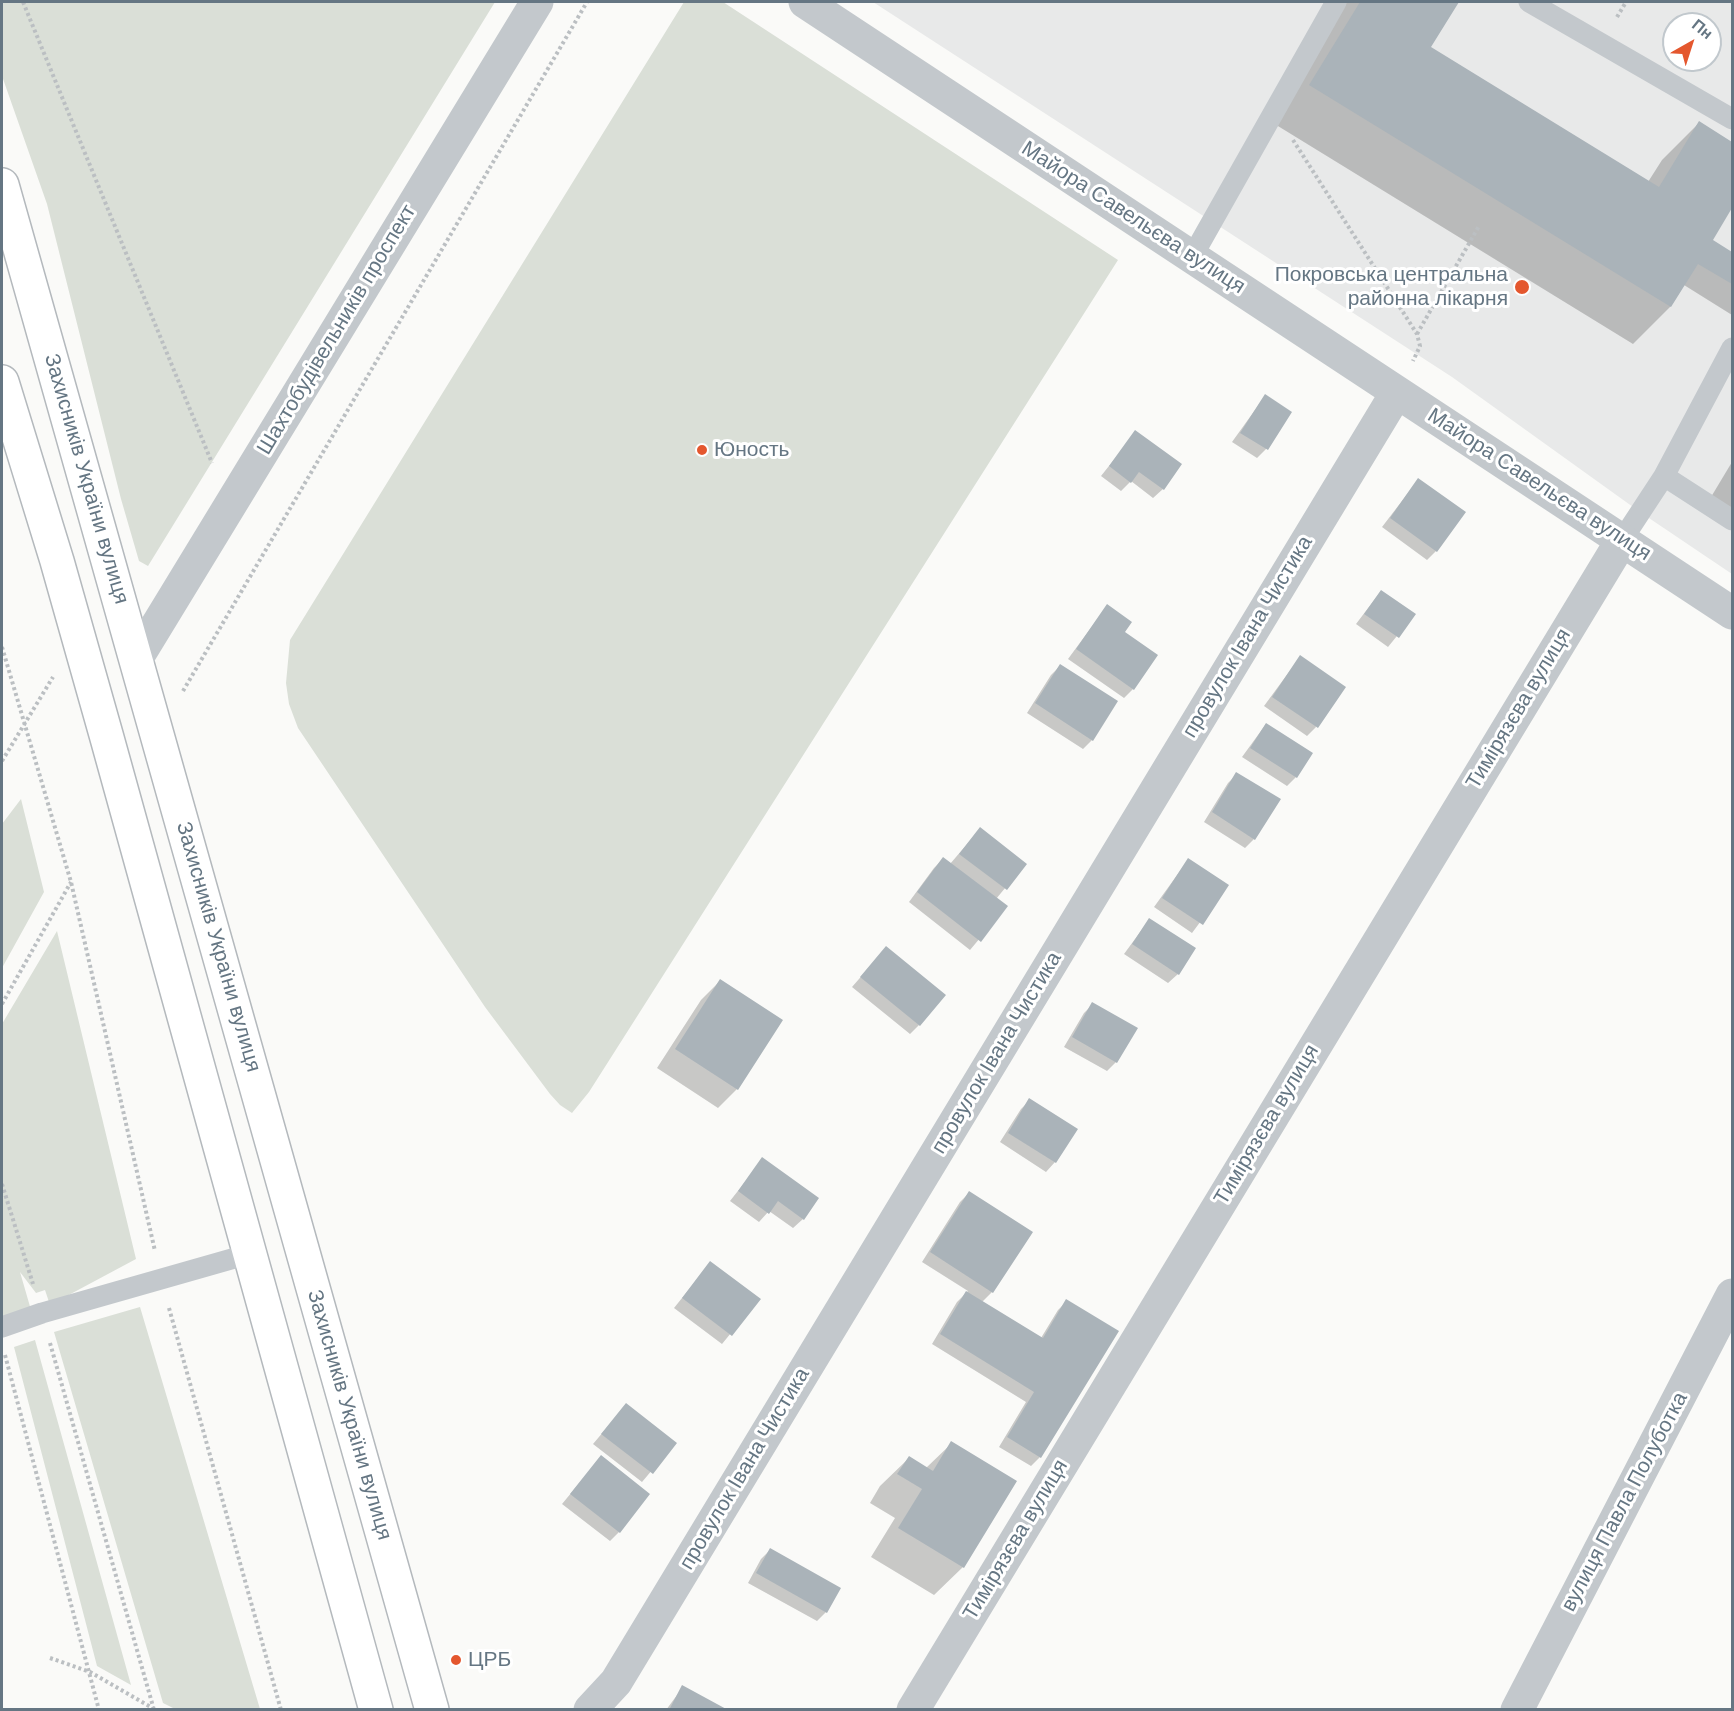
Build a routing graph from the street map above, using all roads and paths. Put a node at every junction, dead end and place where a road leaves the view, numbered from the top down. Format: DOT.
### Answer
graph roads {
  1 [pos="23,2"];
  2 [pos="537,2"];
  3 [pos="587,2"];
  4 [pos="805,2"];
  5 [pos="1336,2"];
  6 [pos="1529,2"];
  7 [pos="1274,109"];
  8 [pos="1732,119"];
  9 [pos="2,185"];
  10 [pos="1479,226"];
  11 [pos="1192,257"];
  12 [pos="1417,334"];
  13 [pos="1732,348"];
  14 [pos="2,382"];
  15 [pos="1397,392"];
  16 [pos="212,464"];
  17 [pos="1664,476"];
  18 [pos="1732,520"];
  19 [pos="1622,540"];
  20 [pos="1732,613"];
  21 [pos="78,635"];
  22 [pos="2,647"];
  23 [pos="137,658"];
  24 [pos="180,697"];
  25 [pos="24,724"];
  26 [pos="2,761"];
  27 [pos="71,882"];
  28 [pos="2,1004"];
  29 [pos="2,1184"];
  30 [pos="249,1254"];
  31 [pos="162,1280"];
  32 [pos="1732,1295"];
  33 [pos="42,1313"];
  34 [pos="2,1327"];
  35 [pos="4,1354"];
  36 [pos="50,1658"];
  37 [pos="90,1672"];
  38 [pos="155,1709"];
  39 [pos="99,1710"];
  40 [pos="281,1710"];
  41 [pos="375,1710"];
  42 [pos="432,1710"];
  43 [pos="590,1710"];
  44 [pos="913,1710"];
  45 [pos="1516,1710"];
  1 -- 16 [label="path"];
  2 -- 23 [label="street, Шахтобудівельників проспект"];
  3 -- 24 [label="path"];
  4 -- 11 [label="street, Майора Савельєва вулиця"];
  5 -- 7 [label="lane"];
  6 -- 8 [label="lane"];
  7 -- 11 [label="lane"];
  7 -- 12 [label="path"];
  9 -- 23 [label="highway, Захисників України вулиця"];
  10 -- 12 [label="path"];
  11 -- 15 [label="street, Майора Савельєва вулиця"];
  12 -- 15 [label="path"];
  13 -- 17 [label="lane"];
  14 -- 21 [label="highway"];
  15 -- 19 [label="street, Майора Савельєва вулиця"];
  15 -- 43 [label="street, провулок Івана Чистика"];
  17 -- 18 [label="lane"];
  17 -- 19 [label="lane"];
  19 -- 20 [label="street, Майора Савельєва вулиця"];
  19 -- 44 [label="street, Тимірязєва вулиця"];
  21 -- 25 [label="path"];
  21 -- 30 [label="highway"];
  22 -- 25 [label="path"];
  23 -- 42 [label="highway, Захисників України вулиця"];
  25 -- 26 [label="path"];
  25 -- 27 [label="path"];
  27 -- 28 [label="path"];
  27 -- 31 [label="path"];
  29 -- 33 [label="path"];
  30 -- 31 [label="lane"];
  30 -- 41 [label="highway"];
  31 -- 33 [label="lane"];
  31 -- 40 [label="path"];
  32 -- 45 [label="street, вулиця Павла Полуботка"];
  33 -- 34 [label="lane"];
  33 -- 38 [label="path"];
  35 -- 37 [label="path"];
  36 -- 37 [label="path"];
  37 -- 38 [label="path"];
  37 -- 39 [label="path"];
}
